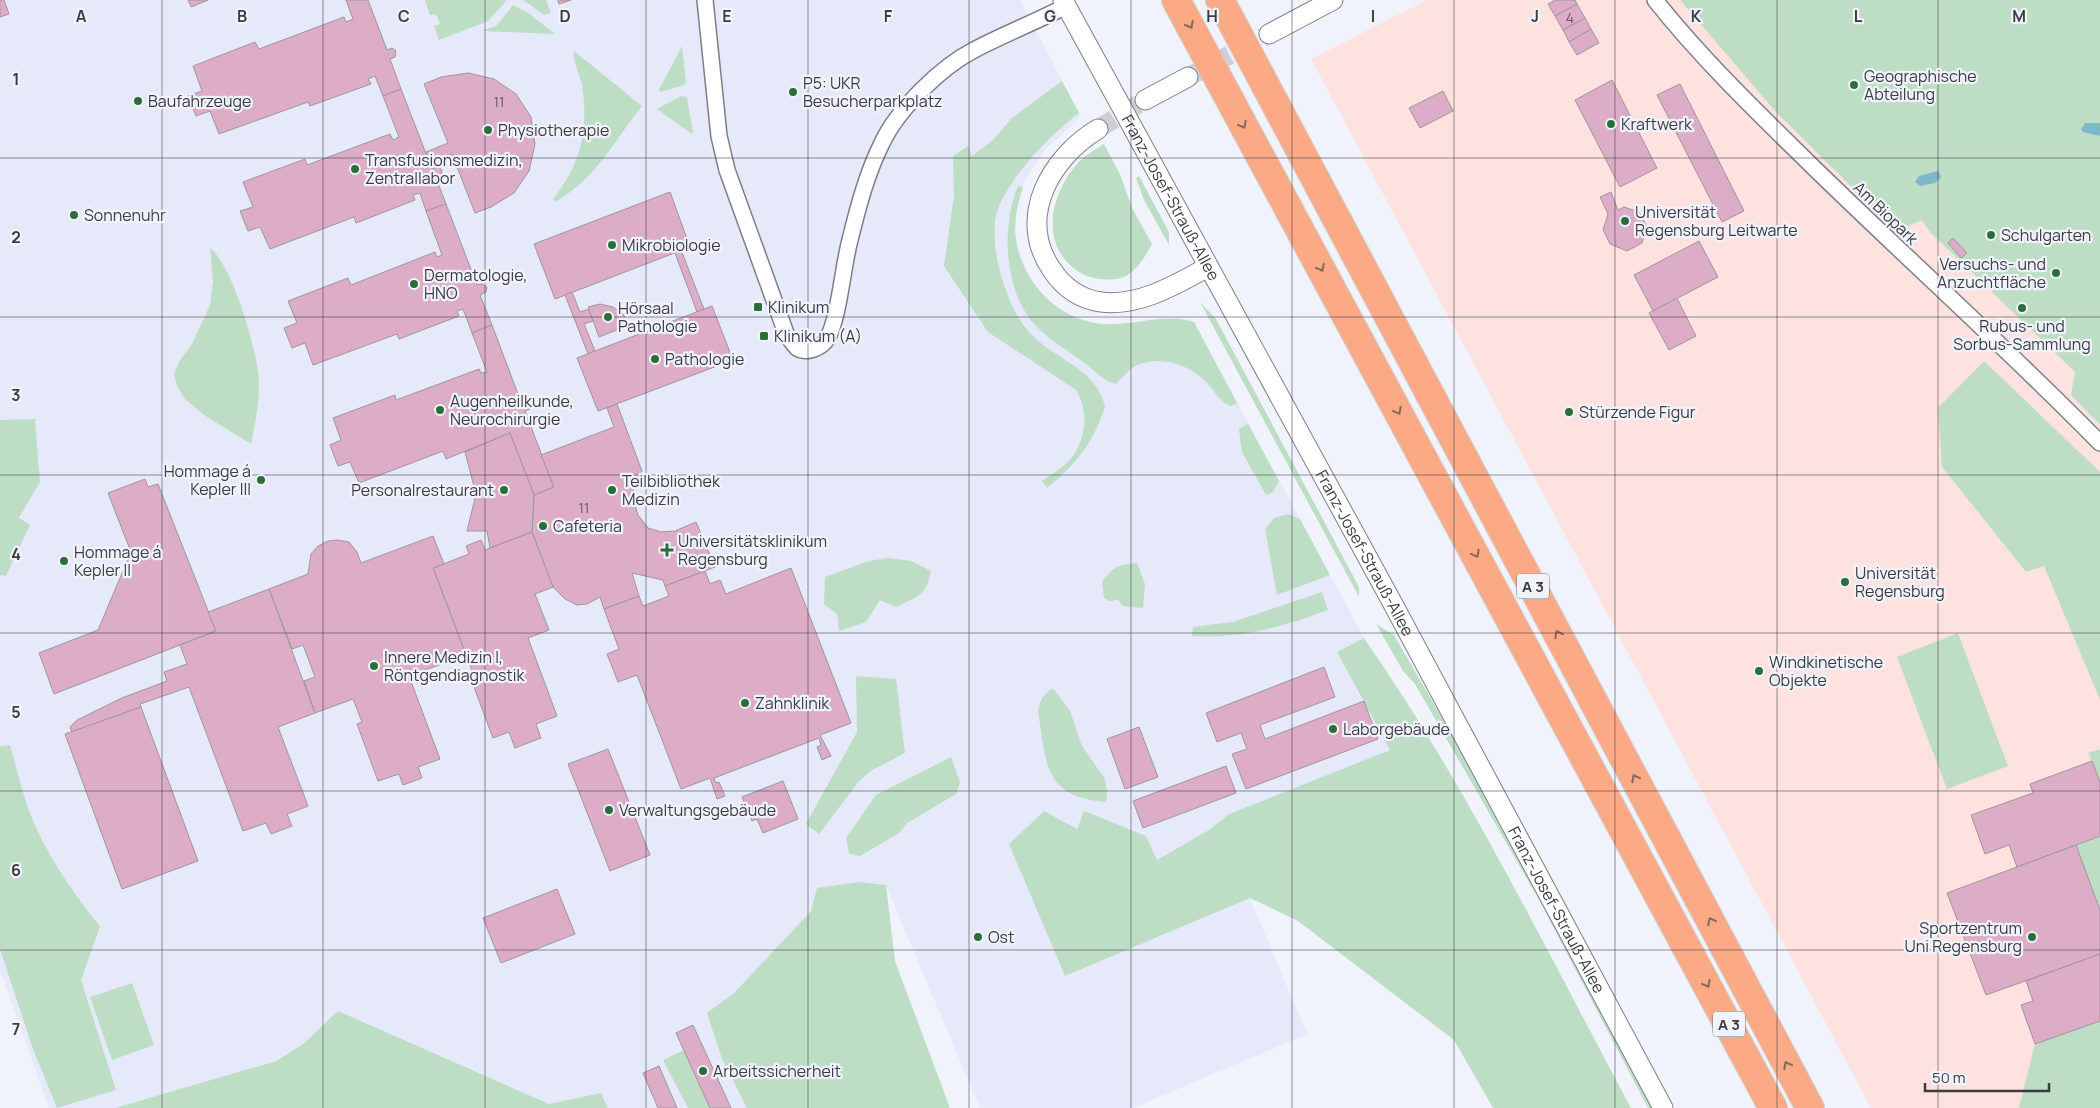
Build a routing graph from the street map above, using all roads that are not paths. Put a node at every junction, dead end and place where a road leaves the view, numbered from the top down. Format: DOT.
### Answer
graph roads {
  1 [pos="705,0"];
  2 [pos="1176,0"];
  3 [pos="1220,0"];
  4 [pos="1333,0"];
  5 [pos="1656,0"];
  6 [pos="1064,3"];
  7 [pos="1269,34"];
  8 [pos="1188,77"];
  9 [pos="1145,100"];
  10 [pos="1098,129"];
  11 [pos="1208,266"];
  12 [pos="2100,443"];
  13 [pos="1663,1108"];
  14 [pos="1773,1108"];
  15 [pos="1810,1108"];
  1 -- 6 [label="street"];
  2 -- 14 [label="highway, A 3, one-way"];
  15 -- 3 [label="highway, A 3, one-way"];
  4 -- 7 [label="street"];
  5 -- 12 [label="street, Am Biopark"];
  6 -- 11 [label="street, Franz-Josef-Strauß-Allee"];
  8 -- 9 [label="street"];
  10 -- 11 [label="street"];
  11 -- 13 [label="street, Franz-Josef-Strauß-Allee"];
}
